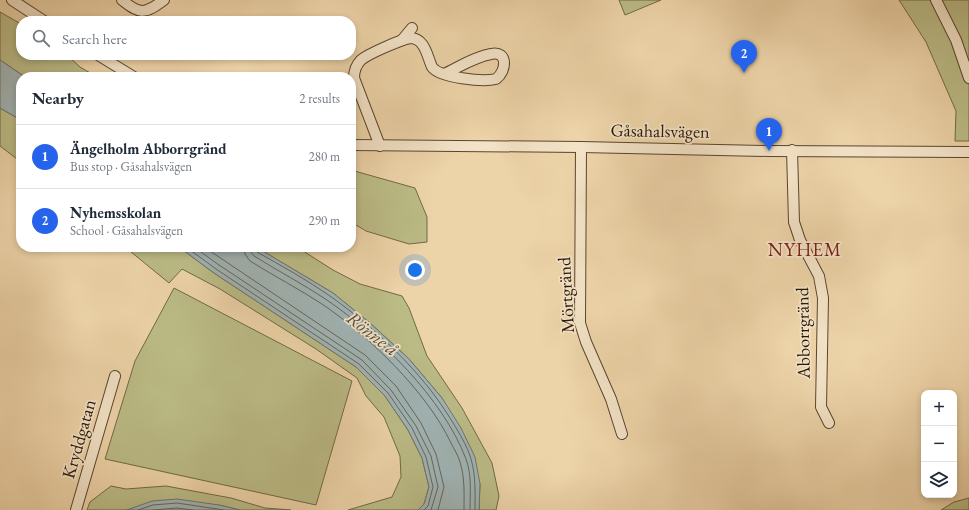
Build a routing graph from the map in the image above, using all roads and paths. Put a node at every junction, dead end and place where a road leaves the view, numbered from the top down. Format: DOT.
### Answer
graph roads {
  1 [pos="12,0"];
  2 [pos="122,0"];
  3 [pos="164,0"];
  4 [pos="936,0"];
  5 [pos="36,16"];
  6 [pos="412,28"];
  7 [pos="402,40"];
  8 [pos="106,60"];
  9 [pos="126,72"];
  10 [pos="354,72"];
  11 [pos="444,74"];
  12 [pos="969,78"];
  13 [pos="356,83"];
  14 [pos="356,145"];
  15 [pos="380,146"];
  16 [pos="580,147"];
  17 [pos="792,150"];
  18 [pos="969,152"];
  19 [pos="115,376"];
  20 [pos="829,423"];
  21 [pos="622,434"];
  22 [pos="76,510"];
  1 -- 5 [label="street"];
  2 -- 3 [label="street"];
  4 -- 12 [label="street"];
  6 -- 7 [label="street"];
  7 -- 10 [label="street"];
  7 -- 11 [label="street"];
  8 -- 9 [label="street"];
  11 -- 11 [label="street"];
  13 -- 15 [label="street"];
  14 -- 15 [label="street, Gåsahalsvägen"];
  15 -- 16 [label="street, Gåsahalsvägen"];
  16 -- 17 [label="street, Gåsahalsvägen"];
  16 -- 21 [label="street, Mörtgränd"];
  17 -- 18 [label="street, Gåsahalsvägen"];
  17 -- 20 [label="street, Abborrgränd"];
  19 -- 22 [label="street, Kryddgatan"];
}
